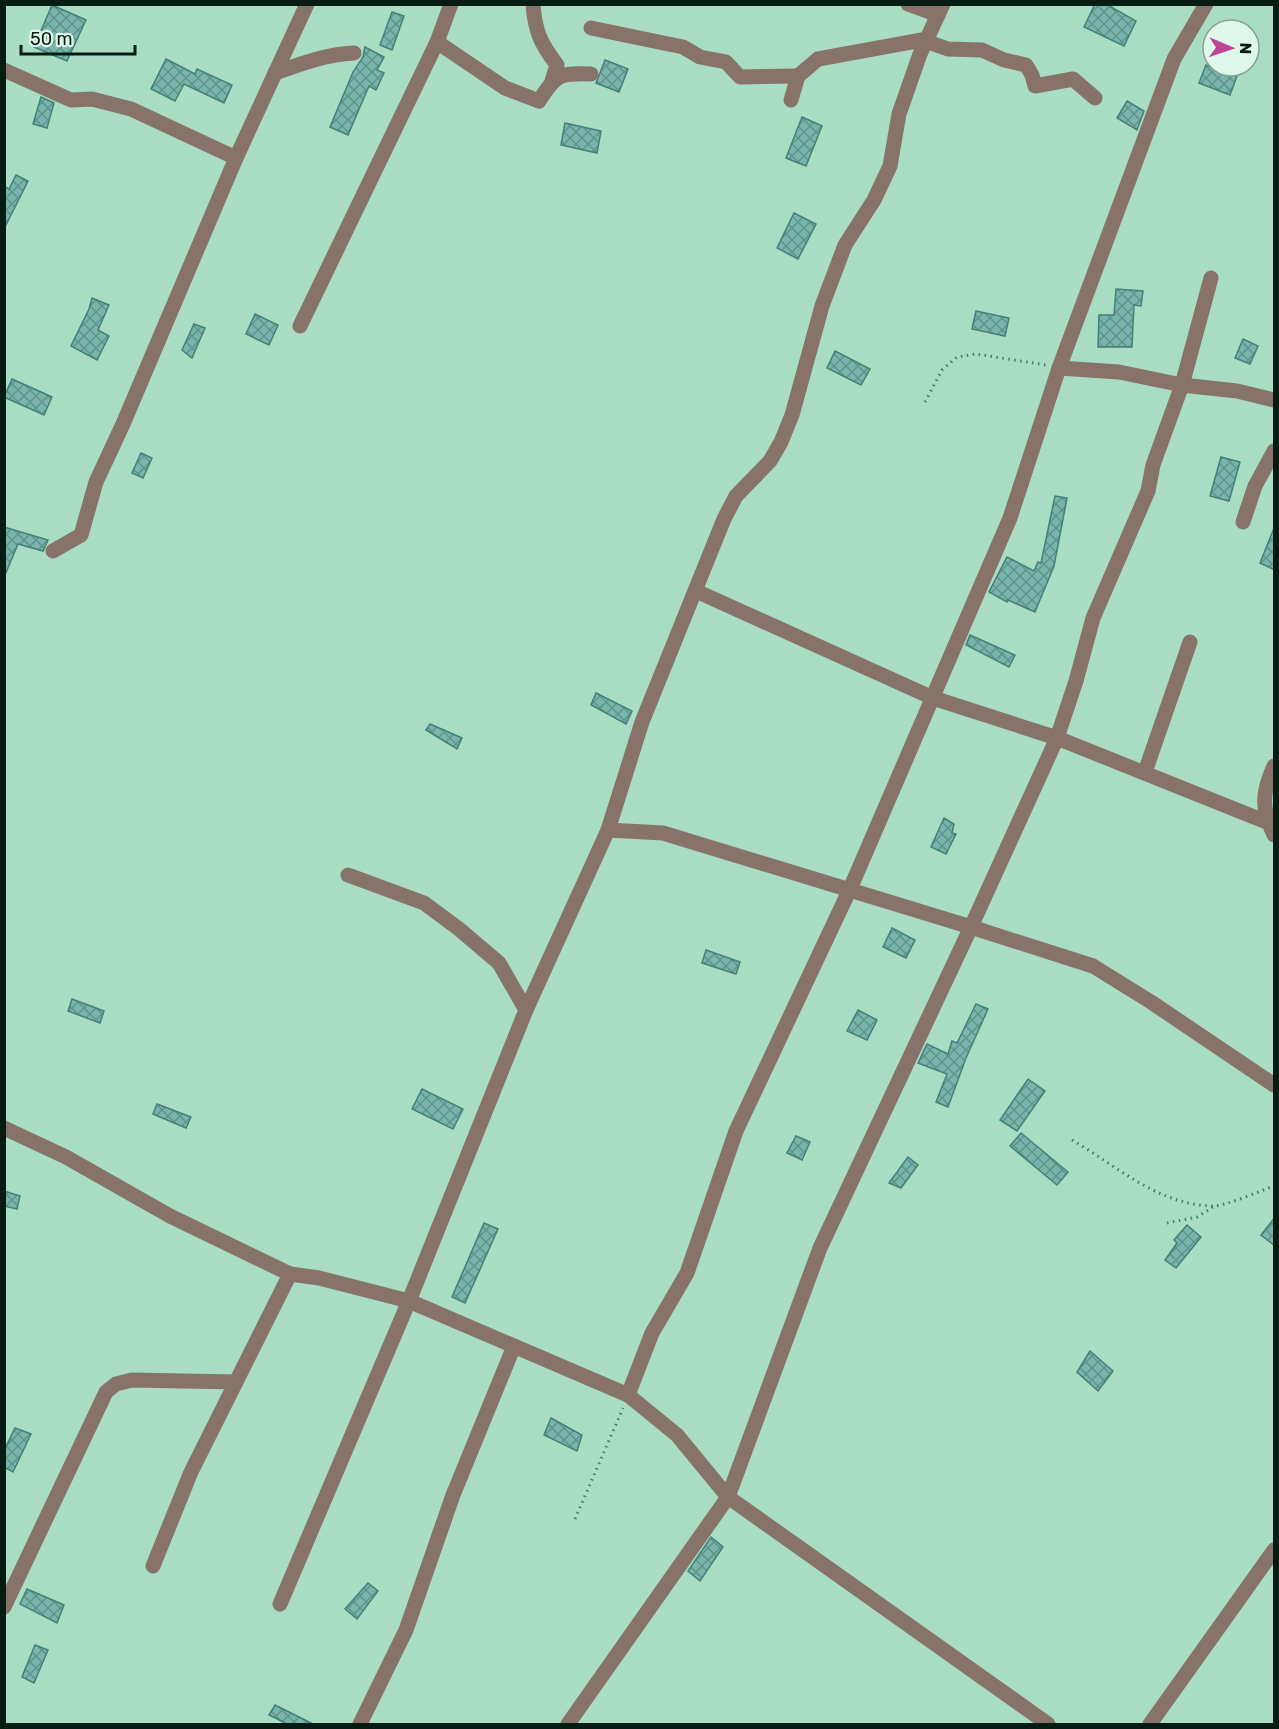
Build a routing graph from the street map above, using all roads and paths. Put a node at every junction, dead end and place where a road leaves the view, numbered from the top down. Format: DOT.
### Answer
graph roads {
  1 [pos="307,4"];
  2 [pos="450,4"];
  3 [pos="533,4"];
  4 [pos="908,4"];
  5 [pos="1206,4"];
  6 [pos="941,10"];
  7 [pos="591,28"];
  8 [pos="926,41"];
  9 [pos="437,42"];
  10 [pos="354,53"];
  11 [pos="4,70"];
  12 [pos="275,73"];
  13 [pos="591,74"];
  14 [pos="798,76"];
  15 [pos="552,81"];
  16 [pos="1095,98"];
  17 [pos="792,100"];
  18 [pos="236,158"];
  19 [pos="1211,278"];
  20 [pos="300,326"];
  21 [pos="1059,368"];
  22 [pos="1182,385"];
  23 [pos="1275,399"];
  24 [pos="925,402"];
  25 [pos="1275,451"];
  26 [pos="1243,522"];
  27 [pos="53,551"];
  28 [pos="696,591"];
  29 [pos="1190,642"];
  30 [pos="933,698"];
  31 [pos="1057,738"];
  32 [pos="1275,766"];
  33 [pos="1145,772"];
  34 [pos="1272,829"];
  35 [pos="608,830"];
  36 [pos="348,874"];
  37 [pos="850,889"];
  38 [pos="971,927"];
  39 [pos="526,1010"];
  40 [pos="1274,1083"];
  41 [pos="4,1128"];
  42 [pos="1072,1140"];
  43 [pos="1275,1186"];
  44 [pos="1215,1206"];
  45 [pos="1167,1223"];
  46 [pos="290,1274"];
  47 [pos="408,1301"];
  48 [pos="514,1346"];
  49 [pos="236,1382"];
  50 [pos="628,1395"];
  51 [pos="728,1497"];
  52 [pos="575,1519"];
  53 [pos="1275,1550"];
  54 [pos="153,1566"];
  55 [pos="280,1604"];
  56 [pos="4,1607"];
  57 [pos="360,1725"];
  58 [pos="568,1725"];
  59 [pos="1048,1725"];
  60 [pos="1150,1725"];
  1 -- 12 [label="street"];
  2 -- 9 [label="street"];
  3 -- 15 [label="street"];
  4 -- 6 [label="street"];
  5 -- 21 [label="street"];
  6 -- 8 [label="street"];
  7 -- 14 [label="street"];
  8 -- 14 [label="street"];
  8 -- 16 [label="street"];
  8 -- 28 [label="street"];
  9 -- 15 [label="street"];
  9 -- 20 [label="street"];
  10 -- 12 [label="street"];
  11 -- 18 [label="street"];
  12 -- 18 [label="street"];
  13 -- 15 [label="street"];
  14 -- 17 [label="street"];
  18 -- 27 [label="street"];
  19 -- 22 [label="street"];
  21 -- 22 [label="street"];
  21 -- 24 [label="path"];
  21 -- 30 [label="street"];
  22 -- 23 [label="street"];
  22 -- 31 [label="street"];
  25 -- 26 [label="street"];
  28 -- 30 [label="street"];
  28 -- 35 [label="street"];
  29 -- 33 [label="street"];
  30 -- 31 [label="street"];
  30 -- 37 [label="street"];
  31 -- 33 [label="street"];
  31 -- 38 [label="street"];
  32 -- 34 [label="street"];
  33 -- 34 [label="street"];
  35 -- 37 [label="street"];
  35 -- 39 [label="street"];
  36 -- 39 [label="street"];
  37 -- 38 [label="street"];
  37 -- 50 [label="street"];
  38 -- 40 [label="street"];
  38 -- 51 [label="street"];
  39 -- 47 [label="street"];
  41 -- 46 [label="street"];
  42 -- 44 [label="path"];
  43 -- 44 [label="path"];
  44 -- 45 [label="path"];
  46 -- 47 [label="street"];
  46 -- 49 [label="street"];
  47 -- 48 [label="street"];
  47 -- 55 [label="street"];
  48 -- 50 [label="street"];
  48 -- 57 [label="street"];
  49 -- 54 [label="street"];
  49 -- 56 [label="street"];
  50 -- 51 [label="street"];
  50 -- 52 [label="path"];
  51 -- 58 [label="street"];
  51 -- 59 [label="street"];
  53 -- 60 [label="street"];
}
